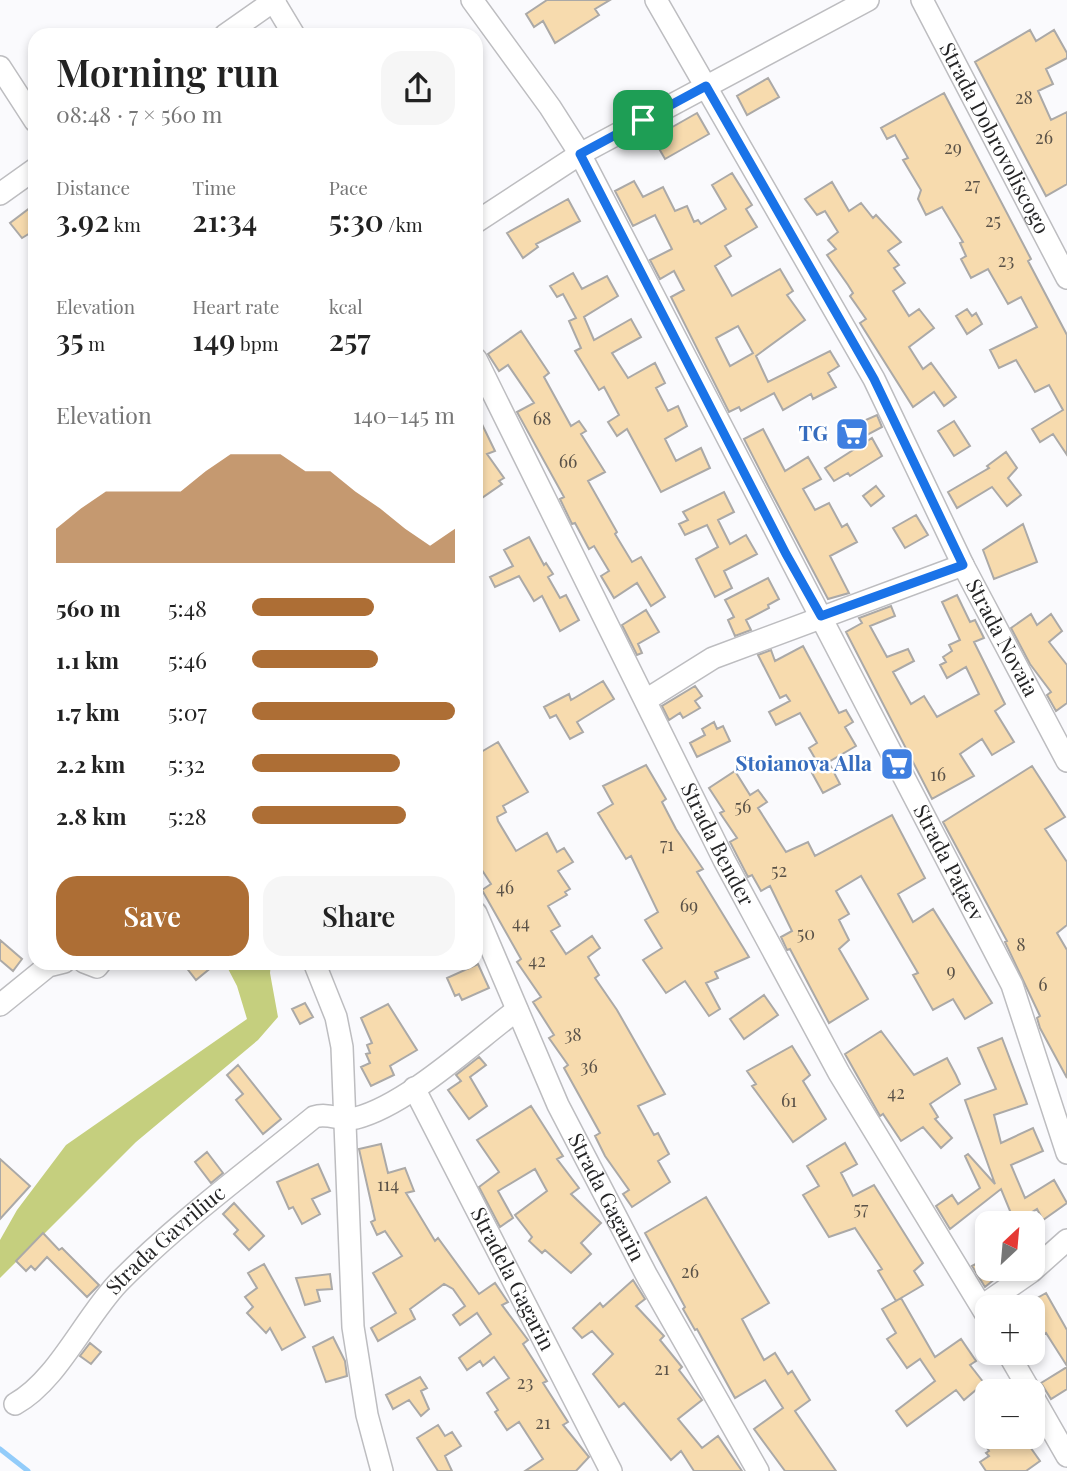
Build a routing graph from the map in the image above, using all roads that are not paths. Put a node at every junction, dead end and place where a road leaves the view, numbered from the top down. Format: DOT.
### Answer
graph roads {
  1 [pos="273,0"];
  2 [pos="472,0"];
  3 [pos="656,0"];
  4 [pos="869,0"];
  5 [pos="922,0"];
  6 [pos="235,28"];
  7 [pos="290,28"];
  8 [pos="0,66"];
  9 [pos="706,86"];
  10 [pos="28,110"];
  11 [pos="580,154"];
  12 [pos="28,174"];
  13 [pos="0,194"];
  14 [pos="483,217"];
  15 [pos="1067,278"];
  16 [pos="483,373"];
  17 [pos="963,565"];
  18 [pos="821,616"];
  19 [pos="646,700"];
  20 [pos="1067,761"];
  21 [pos="483,930"];
  22 [pos="43,970"];
  23 [pos="317,970"];
  24 [pos="0,1005"];
  25 [pos="517,1010"];
  26 [pos="414,1088"];
  27 [pos="344,1119"];
  28 [pos="1067,1153"];
  29 [pos="1067,1240"];
  30 [pos="1003,1295"];
  31 [pos="975,1296"];
  32 [pos="15,1404"];
  33 [pos="1045,1418"];
  34 [pos="1067,1456"];
  35 [pos="382,1471"];
  36 [pos="611,1471"];
  37 [pos="758,1471"];
  1 -- 6 [label="street"];
  1 -- 7 [label="street"];
  2 -- 11 [label="street, Strada Pațaev"];
  3 -- 9 [label="street, Strada Novaia"];
  4 -- 9 [label="street"];
  5 -- 15 [label="street, Strada Dobrovoliscogo"];
  8 -- 10 [label="street"];
  9 -- 11 [label="street"];
  9 -- 17 [label="street, Strada Novaia"];
  11 -- 14 [label="street"];
  11 -- 18 [label="street, Strada Pațaev"];
  12 -- 13 [label="street"];
  16 -- 19 [label="street, Strada Bender"];
  17 -- 18 [label="street"];
  17 -- 20 [label="street, Strada Novaia"];
  18 -- 19 [label="street"];
  18 -- 28 [label="street, Strada Pațaev"];
  19 -- 31 [label="street, Strada Bender"];
  21 -- 25 [label="street, Strada Gagarin"];
  22 -- 24 [label="street"];
  23 -- 27 [label="street"];
  25 -- 26 [label="street, Strada Gavriliuc"];
  25 -- 37 [label="street, Strada Gagarin"];
  26 -- 27 [label="street, Strada Gavriliuc"];
  26 -- 36 [label="street, Stradela Gagarin"];
  27 -- 32 [label="street, Strada Gavriliuc"];
  27 -- 35 [label="street"];
  29 -- 30 [label="street"];
  33 -- 34 [label="street"];
}
